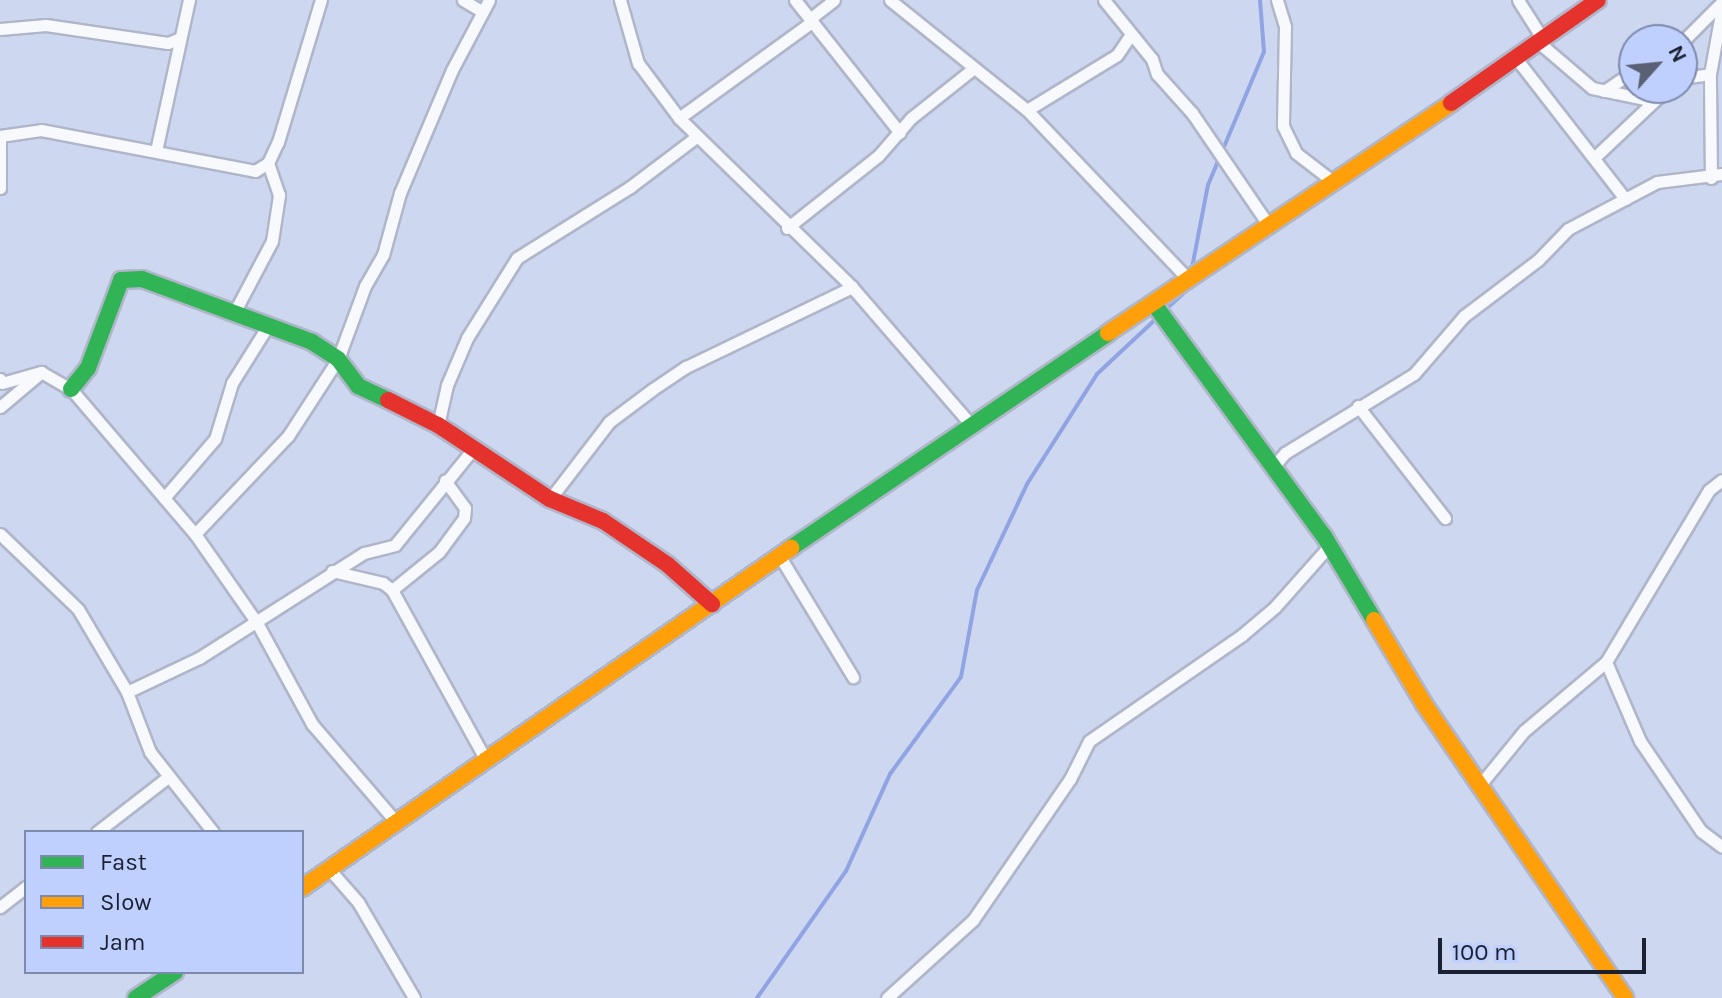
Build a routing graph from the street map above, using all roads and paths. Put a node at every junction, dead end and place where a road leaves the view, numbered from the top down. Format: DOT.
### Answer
graph roads {
  1 [pos="189,0"];
  2 [pos="321,0"];
  3 [pos="463,0"];
  4 [pos="489,0"];
  5 [pos="620,0"];
  6 [pos="795,0"];
  7 [pos="834,0"];
  8 [pos="1104,0"];
  9 [pos="1277,0"];
  10 [pos="1518,0"];
  11 [pos="1598,0"];
  12 [pos="895,2"];
  13 [pos="1722,5"];
  14 [pos="481,11"];
  15 [pos="812,20"];
  16 [pos="1698,27"];
  17 [pos="0,29"];
  18 [pos="1130,36"];
  19 [pos="178,39"];
  20 [pos="1539,40"];
  21 [pos="1515,57"];
  22 [pos="974,68"];
  23 [pos="1710,74"];
  24 [pos="1698,76"];
  25 [pos="1618,82"];
  26 [pos="1604,91"];
  27 [pos="1618,93"];
  28 [pos="1651,104"];
  29 [pos="1027,110"];
  30 [pos="679,118"];
  31 [pos="900,133"];
  32 [pos="696,137"];
  33 [pos="156,151"];
  34 [pos="1596,156"];
  35 [pos="268,163"];
  36 [pos="1716,176"];
  37 [pos="1335,183"];
  38 [pos="0,188"];
  39 [pos="1625,199"];
  40 [pos="1269,226"];
  41 [pos="787,228"];
  42 [pos="1189,280"];
  43 [pos="852,287"];
  44 [pos="1154,304"];
  45 [pos="235,311"];
  46 [pos="269,324"];
  47 [pos="338,359"];
  48 [pos="41,372"];
  49 [pos="0,379"];
  50 [pos="71,389"];
  51 [pos="1358,406"];
  52 [pos="0,407"];
  53 [pos="438,425"];
  54 [pos="972,426"];
  55 [pos="1260,448"];
  56 [pos="473,449"];
  57 [pos="1285,453"];
  58 [pos="1274,466"];
  59 [pos="445,480"];
  60 [pos="1722,480"];
  61 [pos="164,498"];
  62 [pos="550,499"];
  63 [pos="1445,518"];
  64 [pos="0,534"];
  65 [pos="195,534"];
  66 [pos="1330,545"];
  67 [pos="779,555"];
  68 [pos="332,571"];
  69 [pos="392,590"];
  70 [pos="712,604"];
  71 [pos="257,623"];
  72 [pos="1606,662"];
  73 [pos="853,677"];
  74 [pos="127,692"];
  75 [pos="486,760"];
  76 [pos="168,777"];
  77 [pos="1479,786"];
  78 [pos="396,822"];
  79 [pos="100,830"];
  80 [pos="211,830"];
  81 [pos="1722,847"];
  82 [pos="330,870"];
  83 [pos="304,887"];
  84 [pos="24,889"];
  85 [pos="0,907"];
  86 [pos="172,974"];
  87 [pos="136,998"];
  88 [pos="414,998"];
  89 [pos="887,998"];
  90 [pos="1625,998"];
  1 -- 19 [label="street"];
  2 -- 35 [label="street"];
  3 -- 14 [label="street"];
  4 -- 14 [label="street"];
  5 -- 30 [label="street"];
  6 -- 15 [label="street"];
  7 -- 15 [label="street"];
  8 -- 18 [label="street"];
  9 -- 37 [label="street"];
  10 -- 20 [label="street"];
  11 -- 20 [label="street"];
  12 -- 22 [label="street"];
  13 -- 16 [label="street"];
  13 -- 23 [label="street"];
  14 -- 47 [label="street"];
  15 -- 30 [label="street"];
  15 -- 31 [label="street"];
  17 -- 19 [label="street"];
  18 -- 29 [label="street"];
  18 -- 40 [label="street"];
  19 -- 33 [label="street"];
  20 -- 21 [label="street"];
  20 -- 26 [label="street"];
  21 -- 34 [label="street"];
  21 -- 37 [label="street"];
  22 -- 29 [label="street"];
  22 -- 31 [label="street"];
  23 -- 24 [label="street"];
  23 -- 36 [label="street"];
  25 -- 26 [label="street"];
  26 -- 27 [label="street"];
  28 -- 34 [label="street"];
  29 -- 42 [label="street"];
  30 -- 32 [label="street"];
  31 -- 41 [label="street"];
  32 -- 41 [label="street"];
  32 -- 53 [label="street"];
  33 -- 35 [label="street"];
  33 -- 38 [label="street"];
  34 -- 39 [label="street"];
  35 -- 45 [label="street"];
  36 -- 39 [label="street"];
  37 -- 40 [label="street"];
  39 -- 51 [label="street"];
  40 -- 42 [label="street"];
  41 -- 43 [label="street"];
  42 -- 44 [label="street"];
  43 -- 54 [label="street"];
  43 -- 62 [label="street"];
  44 -- 54 [label="street"];
  44 -- 55 [label="street"];
  45 -- 46 [label="street"];
  45 -- 50 [label="street"];
  46 -- 47 [label="street"];
  46 -- 61 [label="street"];
  47 -- 53 [label="street"];
  47 -- 65 [label="street"];
  48 -- 49 [label="street"];
  48 -- 50 [label="street"];
  48 -- 52 [label="street"];
  50 -- 61 [label="street"];
  51 -- 57 [label="street"];
  51 -- 63 [label="street"];
  53 -- 56 [label="street"];
  54 -- 67 [label="street"];
  55 -- 57 [label="street"];
  55 -- 58 [label="street"];
  56 -- 59 [label="street"];
  56 -- 62 [label="street"];
  57 -- 58 [label="street"];
  58 -- 66 [label="street"];
  59 -- 68 [label="street"];
  59 -- 69 [label="street"];
  60 -- 72 [label="street"];
  61 -- 65 [label="street"];
  62 -- 70 [label="street"];
  64 -- 74 [label="street"];
  65 -- 71 [label="street"];
  66 -- 77 [label="street"];
  66 -- 89 [label="street"];
  67 -- 70 [label="street"];
  67 -- 73 [label="street"];
  68 -- 69 [label="street"];
  68 -- 71 [label="street"];
  69 -- 75 [label="street"];
  70 -- 75 [label="street"];
  71 -- 74 [label="street"];
  71 -- 78 [label="street"];
  72 -- 77 [label="street"];
  72 -- 81 [label="street"];
  74 -- 76 [label="street"];
  75 -- 78 [label="street"];
  76 -- 79 [label="street"];
  76 -- 80 [label="street"];
  77 -- 90 [label="street"];
  78 -- 82 [label="street"];
  82 -- 83 [label="street"];
  82 -- 88 [label="street"];
  84 -- 85 [label="street"];
  86 -- 87 [label="street"];
}
